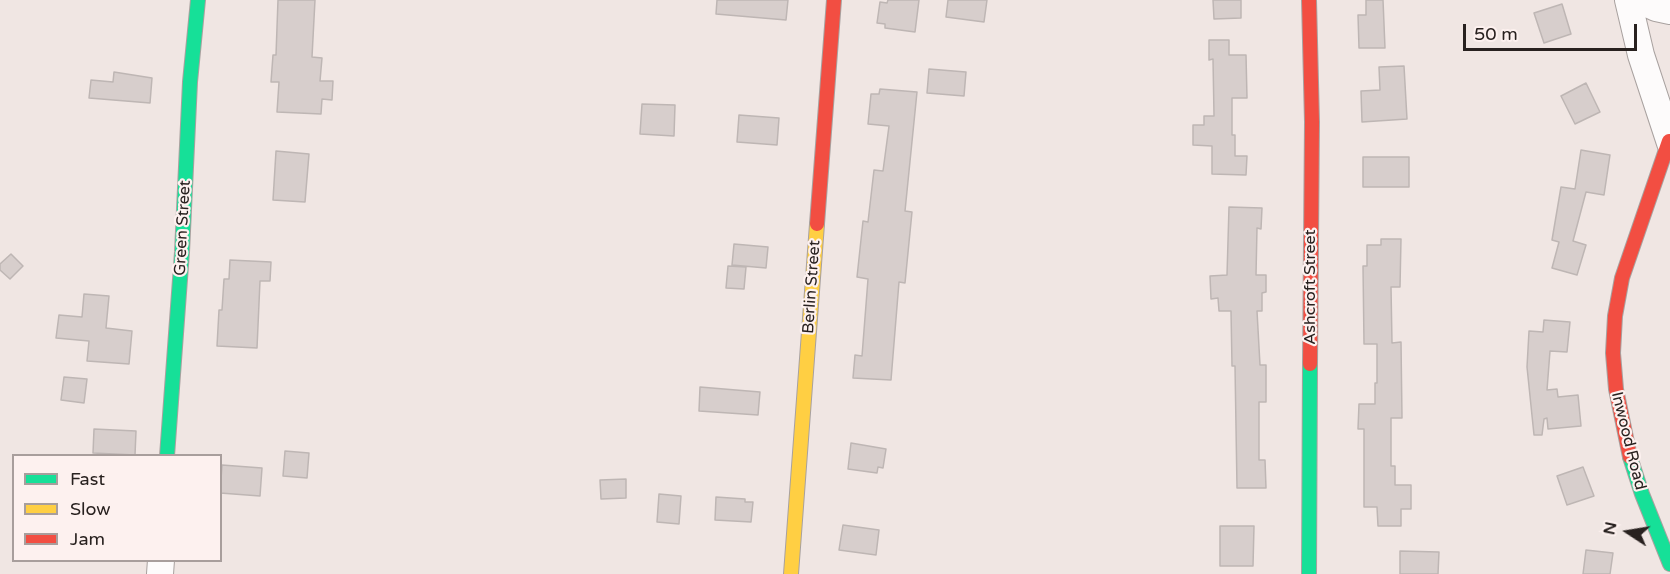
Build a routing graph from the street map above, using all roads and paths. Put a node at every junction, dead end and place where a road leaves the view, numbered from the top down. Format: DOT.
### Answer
graph roads {
  1 [pos="198,0"];
  2 [pos="834,0"];
  3 [pos="1309,0"];
  4 [pos="1628,0"];
  5 [pos="1639,0"];
  6 [pos="1670,11"];
  7 [pos="1670,142"];
  8 [pos="167,454"];
  9 [pos="1670,564"];
  10 [pos="791,574"];
  11 [pos="1309,574"];
  1 -- 8 [label="street, Green Street"];
  2 -- 10 [label="street, Berlin Street"];
  3 -- 11 [label="street, Ashcroft Street"];
  4 -- 7 [label="street, Inwood Road"];
  5 -- 6 [label="street"];
  7 -- 9 [label="street, Inwood Road"];
}
